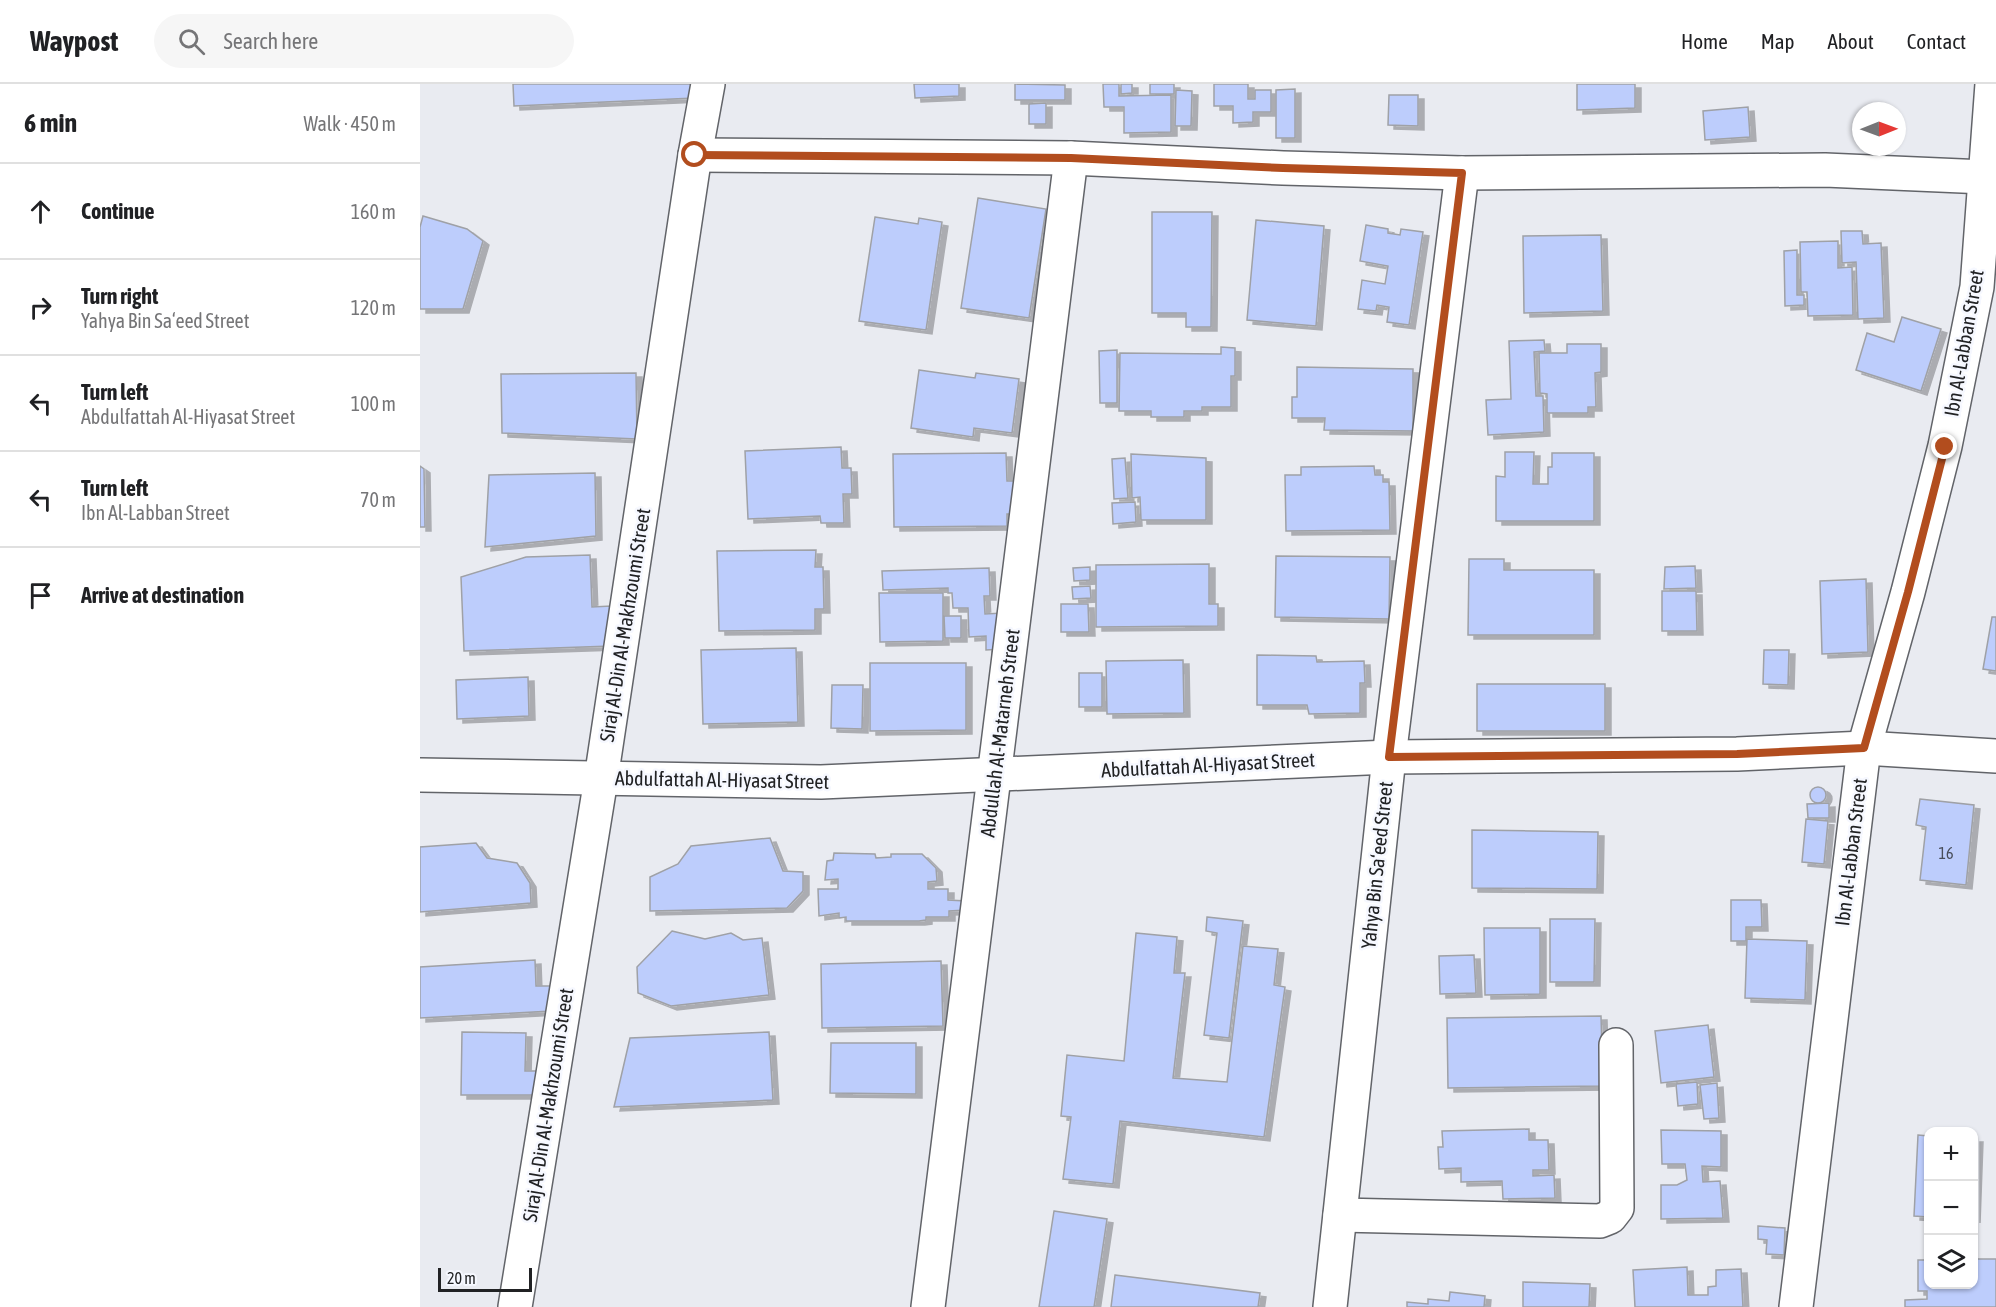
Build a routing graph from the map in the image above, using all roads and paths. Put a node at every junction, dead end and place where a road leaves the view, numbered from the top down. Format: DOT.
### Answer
graph roads {
  1 [pos="708,84"];
  2 [pos="1992,84"];
  3 [pos="695,155"];
  4 [pos="1071,158"];
  5 [pos="1462,173"];
  6 [pos="1985,177"];
  7 [pos="1864,748"];
  8 [pos="1996,756"];
  9 [pos="1389,757"];
  10 [pos="420,775"];
  11 [pos="994,775"];
  12 [pos="601,779"];
  13 [pos="1616,1045"];
  14 [pos="1340,1215"];
  15 [pos="515,1307"];
  16 [pos="928,1307"];
  17 [pos="1330,1307"];
  18 [pos="1796,1307"];
  1 -- 3 [label="street, Siraj Al-Din Al-Makhzoumi Street"];
  2 -- 6 [label="street, Ibn Al-Labban Street"];
  3 -- 4 [label="street"];
  3 -- 12 [label="street, Siraj Al-Din Al-Makhzoumi Street"];
  4 -- 5 [label="street"];
  4 -- 11 [label="street, Abdullah Al-Matarneh Street"];
  5 -- 6 [label="street"];
  5 -- 9 [label="street, Yahya Bin Sa‘eed Street"];
  6 -- 7 [label="street, Ibn Al-Labban Street"];
  7 -- 8 [label="street, Abdulfattah Al-Hiyasat Street"];
  7 -- 9 [label="street, Abdulfattah Al-Hiyasat Street"];
  7 -- 18 [label="street, Ibn Al-Labban Street"];
  9 -- 11 [label="street, Abdulfattah Al-Hiyasat Street"];
  9 -- 14 [label="street, Yahya Bin Sa‘eed Street"];
  10 -- 12 [label="street, Abdulfattah Al-Hiyasat Street"];
  11 -- 12 [label="street, Abdulfattah Al-Hiyasat Street"];
  11 -- 16 [label="street, Abdullah Al-Matarneh Street"];
  12 -- 15 [label="street, Siraj Al-Din Al-Makhzoumi Street"];
  13 -- 14 [label="street"];
  14 -- 17 [label="street, Yahya Bin Sa‘eed Street"];
}
